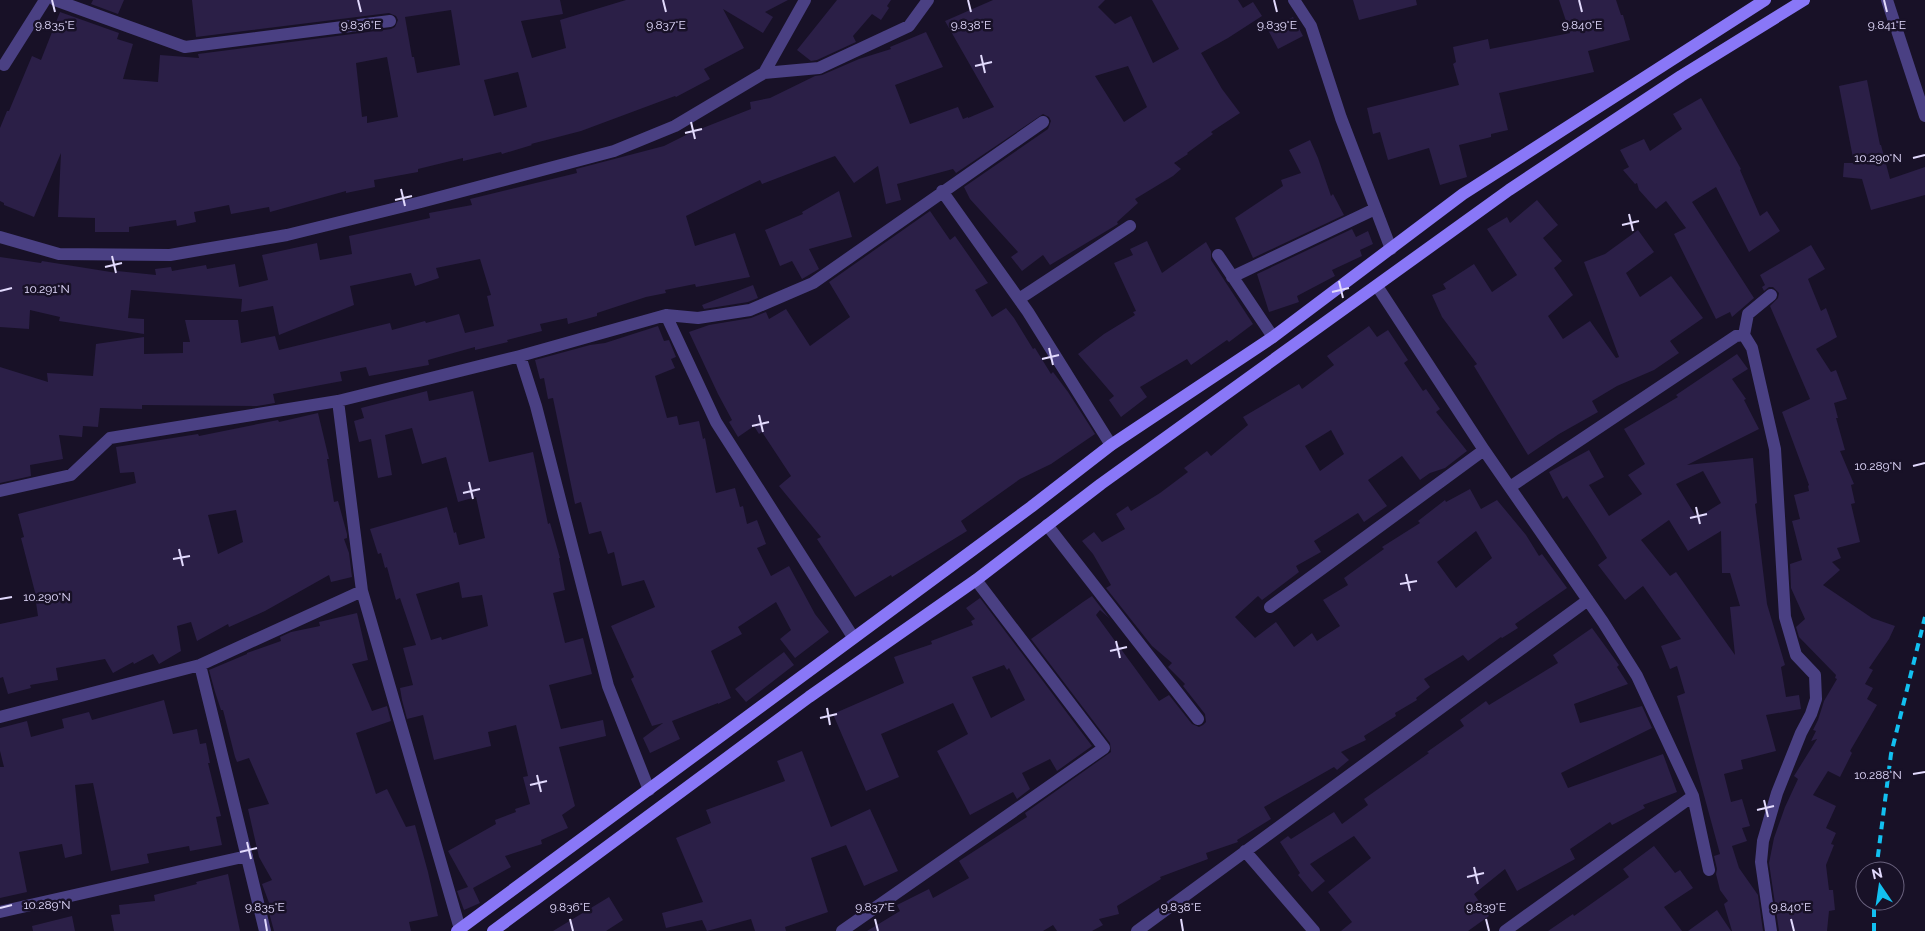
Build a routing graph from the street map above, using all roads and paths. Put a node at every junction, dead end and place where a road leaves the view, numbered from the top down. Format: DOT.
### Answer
graph roads {
  1 [pos="45,0"];
  2 [pos="55,0"];
  3 [pos="806,0"];
  4 [pos="928,0"];
  5 [pos="1294,0"];
  6 [pos="1765,0"];
  7 [pos="1804,0"];
  8 [pos="1887,0"];
  9 [pos="390,21"];
  10 [pos="1672,60"];
  11 [pos="1,67"];
  12 [pos="764,73"];
  13 [pos="1681,76"];
  14 [pos="1925,116"];
  15 [pos="1043,122"];
  16 [pos="942,191"];
  17 [pos="1376,209"];
  18 [pos="1130,226"];
  19 [pos="0,237"];
  20 [pos="1391,249"];
  21 [pos="1218,255"];
  22 [pos="1232,277"];
  23 [pos="1377,286"];
  24 [pos="1771,295"];
  25 [pos="1019,299"];
  26 [pos="666,315"];
  27 [pos="1744,335"];
  28 [pos="1273,337"];
  29 [pos="520,356"];
  30 [pos="338,401"];
  31 [pos="1111,445"];
  32 [pos="1484,450"];
  33 [pos="1510,487"];
  34 [pos="0,491"];
  35 [pos="1047,525"];
  36 [pos="976,580"];
  37 [pos="362,591"];
  38 [pos="1588,600"];
  39 [pos="1270,607"];
  40 [pos="853,637"];
  41 [pos="200,665"];
  42 [pos="0,717"];
  43 [pos="1198,719"];
  44 [pos="649,790"];
  45 [pos="1693,796"];
  46 [pos="1245,851"];
  47 [pos="247,856"];
  48 [pos="1709,870"];
  49 [pos="0,912"];
  50 [pos="458,930"];
  51 [pos="265,931"];
  52 [pos="493,931"];
  53 [pos="842,931"];
  54 [pos="1137,931"];
  55 [pos="1314,931"];
  56 [pos="1505,931"];
  57 [pos="1771,931"];
  1 -- 11 [label="street"];
  2 -- 9 [label="street"];
  3 -- 12 [label="street"];
  4 -- 12 [label="street"];
  5 -- 17 [label="street"];
  6 -- 10 [label="street"];
  7 -- 13 [label="street"];
  8 -- 14 [label="street"];
  10 -- 13 [label="street"];
  10 -- 20 [label="street"];
  12 -- 19 [label="street"];
  13 -- 23 [label="street"];
  15 -- 16 [label="street"];
  16 -- 25 [label="street"];
  16 -- 26 [label="street"];
  17 -- 20 [label="street"];
  17 -- 22 [label="street"];
  18 -- 25 [label="street"];
  20 -- 28 [label="street"];
  21 -- 22 [label="street"];
  22 -- 28 [label="street"];
  23 -- 32 [label="street"];
  23 -- 35 [label="street"];
  24 -- 27 [label="street"];
  25 -- 31 [label="street"];
  26 -- 29 [label="street"];
  26 -- 40 [label="street"];
  27 -- 33 [label="street"];
  27 -- 57 [label="street"];
  28 -- 31 [label="street"];
  29 -- 30 [label="street"];
  29 -- 44 [label="street"];
  30 -- 34 [label="street"];
  30 -- 37 [label="street"];
  31 -- 40 [label="street"];
  32 -- 33 [label="street"];
  32 -- 39 [label="street"];
  33 -- 38 [label="street"];
  35 -- 36 [label="street"];
  35 -- 43 [label="street"];
  36 -- 52 [label="street"];
  36 -- 53 [label="street"];
  37 -- 41 [label="street"];
  37 -- 50 [label="street"];
  38 -- 45 [label="street"];
  38 -- 46 [label="street"];
  40 -- 44 [label="street"];
  41 -- 42 [label="street"];
  41 -- 47 [label="street"];
  44 -- 50 [label="street"];
  45 -- 48 [label="street"];
  45 -- 56 [label="street"];
  46 -- 54 [label="street"];
  46 -- 55 [label="street"];
  47 -- 49 [label="street"];
  47 -- 51 [label="street"];
}
